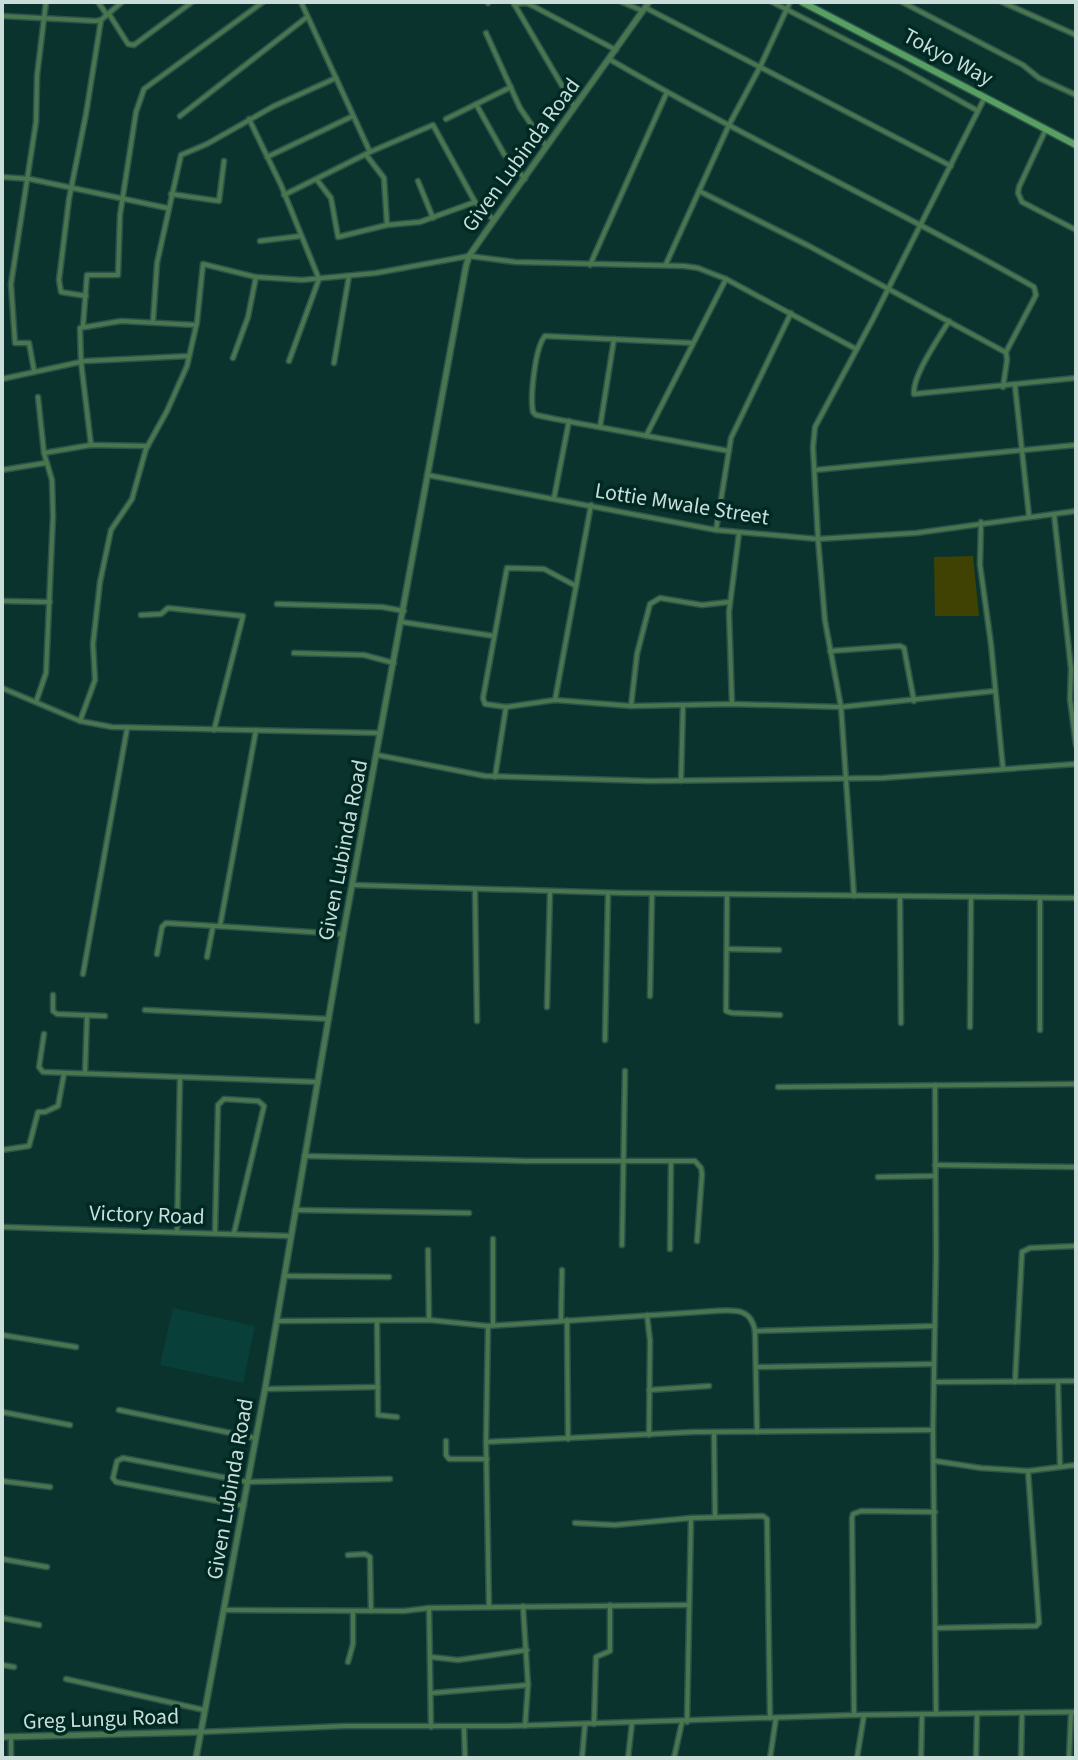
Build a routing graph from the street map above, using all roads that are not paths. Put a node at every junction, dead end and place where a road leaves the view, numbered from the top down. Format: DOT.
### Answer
graph roads {
  1 [pos="46,2"];
  2 [pos="98,2"];
  3 [pos="122,2"];
  4 [pos="192,2"];
  5 [pos="263,2"];
  6 [pos="301,2"];
  7 [pos="622,2"];
  8 [pos="772,2"];
  9 [pos="790,2"];
  10 [pos="802,2"];
  11 [pos="902,2"];
  12 [pos="1002,2"];
  13 [pos="514,3"];
  14 [pos="1009,4"];
  15 [pos="646,7"];
  16 [pos="786,10"];
  17 [pos="108,14"];
  18 [pos="2,16"];
  19 [pos="43,17"];
  20 [pos="307,17"];
  21 [pos="101,20"];
  22 [pos="486,33"];
  23 [pos="1076,35"];
  24 [pos="877,40"];
  25 [pos="616,50"];
  26 [pos="870,53"];
  27 [pos="609,59"];
  28 [pos="760,67"];
  29 [pos="336,78"];
  30 [pos="511,87"];
  31 [pos="667,92"];
  32 [pos="1076,95"];
  33 [pos="985,97"];
  34 [pos="476,104"];
  35 [pos="575,108"];
  36 [pos="978,111"];
  37 [pos="180,116"];
  38 [pos="353,116"];
  39 [pos="249,119"];
  40 [pos="446,119"];
  41 [pos="729,125"];
  42 [pos="1046,129"];
  43 [pos="1076,145"];
  44 [pos="546,146"];
  45 [pos="368,154"];
  46 [pos="267,157"];
  47 [pos="224,161"];
  48 [pos="951,166"];
  49 [pos="2,177"];
  50 [pos="27,179"];
  51 [pos="525,179"];
  52 [pos="317,180"];
  53 [pos="418,181"];
  54 [pos="72,188"];
  55 [pos="699,191"];
  56 [pos="171,194"];
  57 [pos="284,195"];
  58 [pos="123,199"];
  59 [pos="475,202"];
  60 [pos="167,208"];
  61 [pos="433,218"];
  62 [pos="494,220"];
  63 [pos="387,225"];
  64 [pos="920,225"];
  65 [pos="1076,230"];
  66 [pos="302,236"];
  67 [pos="260,241"];
  68 [pos="469,256"];
  69 [pos="666,264"];
  70 [pos="590,265"];
  71 [pos="349,276"];
  72 [pos="256,277"];
  73 [pos="319,279"];
  74 [pos="726,279"];
  75 [pos="889,288"];
  76 [pos="86,296"];
  77 [pos="791,313"];
  78 [pos="949,321"];
  79 [pos="153,322"];
  80 [pos="196,325"];
  81 [pos="83,326"];
  82 [pos="614,339"];
  83 [pos="692,343"];
  84 [pos="856,349"];
  85 [pos="1006,352"];
  86 [pos="189,356"];
  87 [pos="233,358"];
  88 [pos="289,361"];
  89 [pos="81,362"];
  90 [pos="334,363"];
  91 [pos="34,370"];
  92 [pos="1076,378"];
  93 [pos="2,379"];
  94 [pos="1015,386"];
  95 [pos="1003,387"];
  96 [pos="38,397"];
  97 [pos="569,421"];
  98 [pos="600,427"];
  99 [pos="646,436"];
  100 [pos="91,445"];
  101 [pos="1076,445"];
  102 [pos="148,446"];
  103 [pos="729,451"];
  104 [pos="1021,451"];
  105 [pos="44,453"];
  106 [pos="45,463"];
  107 [pos="2,470"];
  108 [pos="815,470"];
  109 [pos="427,475"];
  110 [pos="554,498"];
  111 [pos="591,505"];
  112 [pos="1076,511"];
  113 [pos="1054,514"];
  114 [pos="1029,516"];
  115 [pos="981,522"];
  116 [pos="716,530"];
  117 [pos="739,533"];
  118 [pos="818,539"];
  119 [pos="576,586"];
  120 [pos="2,601"];
  121 [pos="50,602"];
  122 [pos="729,602"];
  123 [pos="277,604"];
  124 [pos="404,611"];
  125 [pos="141,615"];
  126 [pos="402,622"];
  127 [pos="494,636"];
  128 [pos="830,651"];
  129 [pos="294,653"];
  130 [pos="394,663"];
  131 [pos="2,688"];
  132 [pos="995,691"];
  133 [pos="555,700"];
  134 [pos="914,701"];
  135 [pos="36,702"];
  136 [pos="732,704"];
  137 [pos="683,705"];
  138 [pos="631,706"];
  139 [pos="506,707"];
  140 [pos="841,707"];
  141 [pos="80,721"];
  142 [pos="127,729"];
  143 [pos="214,730"];
  144 [pos="256,730"];
  145 [pos="381,733"];
  146 [pos="1076,745"];
  147 [pos="377,755"];
  148 [pos="1076,764"];
  149 [pos="1003,769"];
  150 [pos="495,777"];
  151 [pos="846,779"];
  152 [pos="681,781"];
  153 [pos="354,885"];
  154 [pos="475,890"];
  155 [pos="550,892"];
  156 [pos="608,893"];
  157 [pos="652,894"];
  158 [pos="727,895"];
  159 [pos="854,896"];
  160 [pos="900,897"];
  161 [pos="971,897"];
  162 [pos="1076,898"];
  163 [pos="1040,899"];
  164 [pos="213,926"];
  165 [pos="220,926"];
  166 [pos="343,934"];
  167 [pos="727,949"];
  168 [pos="779,950"];
  169 [pos="157,954"];
  170 [pos="207,957"];
  171 [pos="83,974"];
  172 [pos="53,995"];
  173 [pos="650,996"];
  174 [pos="547,1007"];
  175 [pos="145,1010"];
  176 [pos="87,1015"];
  177 [pos="780,1015"];
  178 [pos="105,1016"];
  179 [pos="329,1019"];
  180 [pos="477,1021"];
  181 [pos="901,1023"];
  182 [pos="970,1027"];
  183 [pos="1040,1030"];
  184 [pos="44,1034"];
  185 [pos="605,1040"];
  186 [pos="625,1071"];
  187 [pos="85,1073"];
  188 [pos="64,1074"];
  189 [pos="180,1077"];
  190 [pos="318,1082"];
  191 [pos="1076,1084"];
  192 [pos="935,1085"];
  193 [pos="778,1087"];
  194 [pos="2,1150"];
  195 [pos="304,1156"];
  196 [pos="624,1161"];
  197 [pos="671,1161"];
  198 [pos="935,1165"];
  199 [pos="1076,1167"];
  200 [pos="935,1176"];
  201 [pos="878,1177"];
  202 [pos="295,1210"];
  203 [pos="469,1213"];
  204 [pos="2,1227"];
  205 [pos="177,1232"];
  206 [pos="215,1233"];
  207 [pos="234,1233"];
  208 [pos="290,1236"];
  209 [pos="493,1239"];
  210 [pos="697,1241"];
  211 [pos="622,1245"];
  212 [pos="1076,1246"];
  213 [pos="670,1249"];
  214 [pos="428,1250"];
  215 [pos="562,1270"];
  216 [pos="285,1276"];
  217 [pos="389,1277"];
  218 [pos="647,1315"];
  219 [pos="429,1320"];
  220 [pos="564,1320"];
  221 [pos="277,1321"];
  222 [pos="377,1322"];
  223 [pos="491,1326"];
  224 [pos="935,1326"];
  225 [pos="755,1331"];
  226 [pos="2,1335"];
  227 [pos="76,1347"];
  228 [pos="934,1364"];
  229 [pos="756,1367"];
  230 [pos="1076,1381"];
  231 [pos="934,1382"];
  232 [pos="1015,1382"];
  233 [pos="1058,1382"];
  234 [pos="709,1386"];
  235 [pos="378,1387"];
  236 [pos="265,1389"];
  237 [pos="649,1390"];
  238 [pos="119,1410"];
  239 [pos="2,1412"];
  240 [pos="397,1417"];
  241 [pos="70,1425"];
  242 [pos="933,1430"];
  243 [pos="757,1432"];
  244 [pos="714,1433"];
  245 [pos="649,1435"];
  246 [pos="255,1438"];
  247 [pos="568,1439"];
  248 [pos="446,1441"];
  249 [pos="486,1442"];
  250 [pos="487,1459"];
  251 [pos="935,1461"];
  252 [pos="1076,1465"];
  253 [pos="1060,1467"];
  254 [pos="1028,1471"];
  255 [pos="390,1479"];
  256 [pos="2,1481"];
  257 [pos="248,1482"];
  258 [pos="50,1487"];
  259 [pos="244,1506"];
  260 [pos="935,1512"];
  261 [pos="715,1517"];
  262 [pos="691,1518"];
  263 [pos="575,1523"];
  264 [pos="348,1555"];
  265 [pos="2,1559"];
  266 [pos="47,1567"];
  267 [pos="610,1605"];
  268 [pos="688,1605"];
  269 [pos="523,1606"];
  270 [pos="489,1607"];
  271 [pos="429,1608"];
  272 [pos="224,1610"];
  273 [pos="353,1611"];
  274 [pos="371,1611"];
  275 [pos="2,1618"];
  276 [pos="39,1625"];
  277 [pos="937,1628"];
  278 [pos="527,1650"];
  279 [pos="431,1657"];
  280 [pos="348,1662"];
  281 [pos="2,1665"];
  282 [pos="14,1667"];
  283 [pos="66,1679"];
  284 [pos="528,1685"];
  285 [pos="432,1693"];
  286 [pos="204,1710"];
  287 [pos="1073,1712"];
  288 [pos="1022,1713"];
  289 [pos="922,1714"];
  290 [pos="936,1714"];
  291 [pos="977,1714"];
  292 [pos="854,1715"];
  293 [pos="864,1715"];
  294 [pos="770,1718"];
  295 [pos="776,1718"];
  296 [pos="684,1722"];
  297 [pos="632,1723"];
  298 [pos="585,1724"];
  299 [pos="594,1724"];
  300 [pos="525,1726"];
  301 [pos="431,1727"];
  302 [pos="464,1727"];
  303 [pos="200,1732"];
  304 [pos="2,1737"];
  305 [pos="11,1737"];
  306 [pos="11,1758"];
  307 [pos="196,1758"];
  308 [pos="465,1758"];
  309 [pos="582,1758"];
  310 [pos="628,1758"];
  311 [pos="674,1758"];
  312 [pos="770,1758"];
  313 [pos="857,1758"];
  314 [pos="921,1758"];
  315 [pos="976,1758"];
  316 [pos="1021,1758"];
  317 [pos="1069,1758"];
  1 -- 19 [label="street"];
  2 -- 17 [label="street"];
  3 -- 17 [label="street"];
  4 -- 17 [label="street"];
  5 -- 58 [label="street"];
  6 -- 20 [label="street"];
  7 -- 15 [label="street"];
  8 -- 16 [label="street"];
  9 -- 16 [label="street"];
  10 -- 24 [label="main road, Tokyo Way"];
  11 -- 32 [label="street"];
  12 -- 14 [label="street"];
  13 -- 25 [label="street"];
  13 -- 35 [label="street"];
  14 -- 23 [label="street"];
  15 -- 25 [label="street, Given Lubinda Road"];
  15 -- 28 [label="street"];
  16 -- 26 [label="street"];
  16 -- 28 [label="street"];
  17 -- 21 [label="street"];
  18 -- 19 [label="street"];
  19 -- 21 [label="street"];
  19 -- 50 [label="street"];
  20 -- 29 [label="street"];
  20 -- 37 [label="street"];
  21 -- 54 [label="street"];
  22 -- 30 [label="street"];
  24 -- 26 [label="street"];
  24 -- 33 [label="main road, Tokyo Way"];
  25 -- 27 [label="street, Given Lubinda Road"];
  26 -- 36 [label="street"];
  27 -- 31 [label="street"];
  27 -- 35 [label="street, Given Lubinda Road"];
  28 -- 41 [label="street"];
  28 -- 48 [label="street"];
  29 -- 38 [label="street"];
  29 -- 39 [label="street"];
  30 -- 34 [label="street"];
  30 -- 44 [label="street"];
  31 -- 41 [label="street"];
  31 -- 70 [label="street"];
  33 -- 36 [label="street"];
  33 -- 42 [label="main road, Tokyo Way"];
  34 -- 40 [label="street"];
  34 -- 51 [label="street"];
  35 -- 44 [label="street, Given Lubinda Road"];
  36 -- 48 [label="street"];
  38 -- 45 [label="street"];
  38 -- 46 [label="street"];
  39 -- 46 [label="street"];
  39 -- 56 [label="street"];
  41 -- 55 [label="street"];
  41 -- 64 [label="street"];
  42 -- 43 [label="main road, Tokyo Way"];
  42 -- 65 [label="street"];
  44 -- 51 [label="street, Given Lubinda Road"];
  45 -- 52 [label="street"];
  45 -- 59 [label="street"];
  45 -- 63 [label="street"];
  46 -- 57 [label="street"];
  47 -- 56 [label="street"];
  48 -- 64 [label="street"];
  49 -- 50 [label="street"];
  50 -- 54 [label="street"];
  50 -- 91 [label="street"];
  51 -- 62 [label="street, Given Lubinda Road"];
  52 -- 57 [label="street"];
  52 -- 63 [label="street"];
  53 -- 61 [label="street"];
  54 -- 58 [label="street"];
  54 -- 76 [label="street"];
  55 -- 69 [label="street"];
  55 -- 75 [label="street"];
  56 -- 60 [label="street"];
  57 -- 66 [label="street"];
  58 -- 60 [label="street"];
  58 -- 76 [label="street"];
  59 -- 61 [label="street"];
  59 -- 62 [label="street"];
  60 -- 79 [label="street"];
  61 -- 63 [label="street"];
  62 -- 68 [label="street, Given Lubinda Road"];
  64 -- 75 [label="street"];
  64 -- 85 [label="street"];
  66 -- 67 [label="street"];
  66 -- 73 [label="street"];
  68 -- 70 [label="street"];
  68 -- 71 [label="street"];
  68 -- 109 [label="street, Given Lubinda Road"];
  69 -- 70 [label="street"];
  69 -- 74 [label="street"];
  71 -- 73 [label="street"];
  71 -- 90 [label="street"];
  72 -- 73 [label="street"];
  72 -- 80 [label="street"];
  72 -- 87 [label="street"];
  73 -- 88 [label="street"];
  74 -- 77 [label="street"];
  74 -- 83 [label="street"];
  75 -- 78 [label="street"];
  75 -- 84 [label="street"];
  76 -- 81 [label="street"];
  77 -- 84 [label="street"];
  77 -- 103 [label="street"];
  78 -- 85 [label="street"];
  78 -- 95 [label="street"];
  79 -- 80 [label="street"];
  79 -- 81 [label="street"];
  80 -- 86 [label="street"];
  81 -- 89 [label="street"];
  82 -- 83 [label="street"];
  82 -- 97 [label="street"];
  82 -- 98 [label="street"];
  83 -- 99 [label="street"];
  84 -- 108 [label="street"];
  85 -- 95 [label="street"];
  86 -- 89 [label="street"];
  86 -- 102 [label="street"];
  89 -- 91 [label="street"];
  89 -- 100 [label="street"];
  91 -- 93 [label="street"];
  92 -- 94 [label="street"];
  94 -- 95 [label="street"];
  94 -- 104 [label="street"];
  96 -- 105 [label="street"];
  97 -- 98 [label="street"];
  97 -- 110 [label="street"];
  98 -- 99 [label="street"];
  99 -- 103 [label="street"];
  100 -- 102 [label="street"];
  100 -- 105 [label="street"];
  101 -- 104 [label="street"];
  102 -- 141 [label="street"];
  103 -- 116 [label="street"];
  104 -- 108 [label="street"];
  104 -- 114 [label="street"];
  105 -- 106 [label="street"];
  106 -- 107 [label="street"];
  106 -- 121 [label="street"];
  108 -- 118 [label="street"];
  109 -- 110 [label="street, Lottie Mwale Street"];
  109 -- 124 [label="street, Given Lubinda Road"];
  110 -- 111 [label="street, Lottie Mwale Street"];
  111 -- 116 [label="street, Lottie Mwale Street"];
  111 -- 119 [label="street"];
  112 -- 113 [label="street, Lottie Mwale Street"];
  113 -- 114 [label="street, Lottie Mwale Street"];
  113 -- 146 [label="street"];
  114 -- 115 [label="street, Lottie Mwale Street"];
  115 -- 118 [label="street, Lottie Mwale Street"];
  115 -- 132 [label="street"];
  116 -- 117 [label="street, Lottie Mwale Street"];
  117 -- 118 [label="street, Lottie Mwale Street"];
  117 -- 122 [label="street"];
  118 -- 128 [label="street"];
  119 -- 127 [label="street"];
  119 -- 133 [label="street"];
  120 -- 121 [label="street"];
  121 -- 135 [label="street"];
  122 -- 136 [label="street"];
  122 -- 138 [label="street"];
  123 -- 124 [label="street"];
  124 -- 126 [label="street, Given Lubinda Road"];
  125 -- 143 [label="street"];
  126 -- 127 [label="street"];
  126 -- 130 [label="street, Given Lubinda Road"];
  127 -- 139 [label="street"];
  128 -- 134 [label="street"];
  128 -- 140 [label="street"];
  129 -- 130 [label="street"];
  130 -- 145 [label="street, Given Lubinda Road"];
  131 -- 135 [label="street"];
  132 -- 134 [label="street"];
  132 -- 149 [label="street"];
  133 -- 138 [label="street"];
  133 -- 139 [label="street"];
  134 -- 140 [label="street"];
  135 -- 141 [label="street"];
  136 -- 137 [label="street"];
  136 -- 140 [label="street"];
  137 -- 138 [label="street"];
  137 -- 152 [label="street"];
  139 -- 150 [label="street"];
  140 -- 151 [label="street"];
  141 -- 142 [label="street"];
  142 -- 143 [label="street"];
  142 -- 171 [label="street"];
  143 -- 144 [label="street"];
  144 -- 145 [label="street"];
  144 -- 165 [label="street"];
  145 -- 147 [label="street, Given Lubinda Road"];
  147 -- 150 [label="street"];
  147 -- 153 [label="street, Given Lubinda Road"];
  148 -- 149 [label="street"];
  149 -- 151 [label="street"];
  150 -- 152 [label="street"];
  151 -- 152 [label="street"];
  151 -- 159 [label="street"];
  153 -- 154 [label="street"];
  153 -- 166 [label="street, Given Lubinda Road"];
  154 -- 155 [label="street"];
  154 -- 180 [label="street"];
  155 -- 156 [label="street"];
  155 -- 174 [label="street"];
  156 -- 157 [label="street"];
  156 -- 185 [label="street"];
  157 -- 158 [label="street"];
  157 -- 173 [label="street"];
  158 -- 159 [label="street"];
  158 -- 167 [label="street"];
  159 -- 160 [label="street"];
  160 -- 161 [label="street"];
  160 -- 181 [label="street"];
  161 -- 163 [label="street"];
  161 -- 182 [label="street"];
  162 -- 163 [label="street"];
  163 -- 183 [label="street"];
  164 -- 165 [label="street"];
  164 -- 169 [label="street"];
  164 -- 170 [label="street"];
  165 -- 166 [label="street"];
  166 -- 179 [label="street, Given Lubinda Road"];
  167 -- 168 [label="street"];
  167 -- 177 [label="street"];
  172 -- 176 [label="street"];
  175 -- 179 [label="street"];
  176 -- 178 [label="street"];
  176 -- 187 [label="street"];
  179 -- 190 [label="street, Given Lubinda Road"];
  184 -- 188 [label="street"];
  186 -- 196 [label="street"];
  187 -- 188 [label="street"];
  187 -- 189 [label="street"];
  188 -- 194 [label="street"];
  189 -- 190 [label="street"];
  189 -- 205 [label="street"];
  190 -- 195 [label="street, Given Lubinda Road"];
  191 -- 192 [label="street"];
  192 -- 193 [label="street"];
  192 -- 198 [label="street"];
  195 -- 196 [label="street"];
  195 -- 202 [label="street, Given Lubinda Road"];
  196 -- 197 [label="street"];
  196 -- 211 [label="street"];
  197 -- 210 [label="street"];
  197 -- 213 [label="street"];
  198 -- 199 [label="street"];
  198 -- 200 [label="street"];
  200 -- 201 [label="street"];
  200 -- 224 [label="street"];
  202 -- 203 [label="street"];
  202 -- 208 [label="street, Given Lubinda Road"];
  204 -- 205 [label="street, Victory Road"];
  205 -- 206 [label="street, Victory Road"];
  206 -- 207 [label="street, Victory Road"];
  206 -- 207 [label="street"];
  207 -- 208 [label="street, Victory Road"];
  208 -- 216 [label="street, Given Lubinda Road"];
  209 -- 223 [label="street"];
  212 -- 232 [label="street"];
  214 -- 219 [label="street"];
  215 -- 220 [label="street"];
  216 -- 217 [label="street"];
  216 -- 221 [label="street, Given Lubinda Road"];
  218 -- 220 [label="street"];
  218 -- 225 [label="street"];
  218 -- 237 [label="street"];
  219 -- 222 [label="street"];
  219 -- 223 [label="street"];
  220 -- 223 [label="street"];
  220 -- 247 [label="street"];
  221 -- 222 [label="street"];
  221 -- 236 [label="street, Given Lubinda Road"];
  222 -- 235 [label="street"];
  223 -- 249 [label="street"];
  224 -- 225 [label="street"];
  224 -- 228 [label="street"];
  225 -- 229 [label="street"];
  226 -- 227 [label="street"];
  228 -- 229 [label="street"];
  228 -- 231 [label="street"];
  229 -- 243 [label="street"];
  230 -- 233 [label="street"];
  231 -- 232 [label="street"];
  231 -- 242 [label="street"];
  232 -- 233 [label="street"];
  233 -- 253 [label="street"];
  234 -- 237 [label="street"];
  235 -- 236 [label="street"];
  235 -- 240 [label="street"];
  236 -- 246 [label="street, Given Lubinda Road"];
  237 -- 245 [label="street"];
  238 -- 246 [label="street"];
  239 -- 241 [label="street"];
  242 -- 243 [label="street"];
  242 -- 251 [label="street"];
  243 -- 244 [label="street"];
  244 -- 245 [label="street"];
  244 -- 261 [label="street"];
  245 -- 247 [label="street"];
  246 -- 257 [label="street, Given Lubinda Road"];
  247 -- 249 [label="street"];
  248 -- 250 [label="street"];
  249 -- 250 [label="street"];
  250 -- 270 [label="street"];
  251 -- 254 [label="street"];
  251 -- 260 [label="street"];
  252 -- 253 [label="street"];
  253 -- 254 [label="street"];
  254 -- 277 [label="street"];
  255 -- 257 [label="street"];
  256 -- 258 [label="street"];
  257 -- 259 [label="street, Given Lubinda Road"];
  257 -- 259 [label="street"];
  259 -- 272 [label="street, Given Lubinda Road"];
  260 -- 277 [label="street"];
  260 -- 292 [label="street"];
  261 -- 262 [label="street"];
  261 -- 294 [label="street"];
  262 -- 263 [label="street"];
  262 -- 268 [label="street"];
  264 -- 274 [label="street"];
  265 -- 266 [label="street"];
  267 -- 268 [label="street"];
  267 -- 269 [label="street"];
  267 -- 299 [label="street"];
  268 -- 296 [label="street"];
  269 -- 270 [label="street"];
  269 -- 278 [label="street"];
  270 -- 271 [label="street"];
  271 -- 274 [label="street"];
  271 -- 279 [label="street"];
  272 -- 273 [label="street"];
  272 -- 286 [label="street, Given Lubinda Road"];
  273 -- 274 [label="street"];
  273 -- 280 [label="street"];
  275 -- 276 [label="street"];
  277 -- 290 [label="street"];
  278 -- 279 [label="street"];
  278 -- 284 [label="street"];
  279 -- 285 [label="street"];
  281 -- 282 [label="street"];
  283 -- 286 [label="street"];
  284 -- 285 [label="street"];
  284 -- 300 [label="street"];
  285 -- 301 [label="street"];
  286 -- 303 [label="street, Given Lubinda Road"];
  287 -- 288 [label="street"];
  287 -- 317 [label="street"];
  288 -- 291 [label="street"];
  288 -- 316 [label="street"];
  289 -- 290 [label="street"];
  289 -- 293 [label="street"];
  289 -- 314 [label="street"];
  290 -- 291 [label="street"];
  291 -- 315 [label="street"];
  292 -- 293 [label="street"];
  292 -- 295 [label="street"];
  293 -- 313 [label="street"];
  294 -- 295 [label="street"];
  294 -- 296 [label="street"];
  295 -- 312 [label="street"];
  296 -- 297 [label="street"];
  296 -- 311 [label="street"];
  297 -- 299 [label="street"];
  297 -- 310 [label="street"];
  298 -- 299 [label="street"];
  298 -- 300 [label="street"];
  298 -- 309 [label="street"];
  300 -- 302 [label="street"];
  301 -- 302 [label="street"];
  301 -- 303 [label="street"];
  302 -- 308 [label="street"];
  303 -- 305 [label="street, Greg Lungu Road"];
  303 -- 307 [label="street, Given Lubinda Road"];
  304 -- 305 [label="street, Greg Lungu Road"];
  305 -- 306 [label="street"];
}
